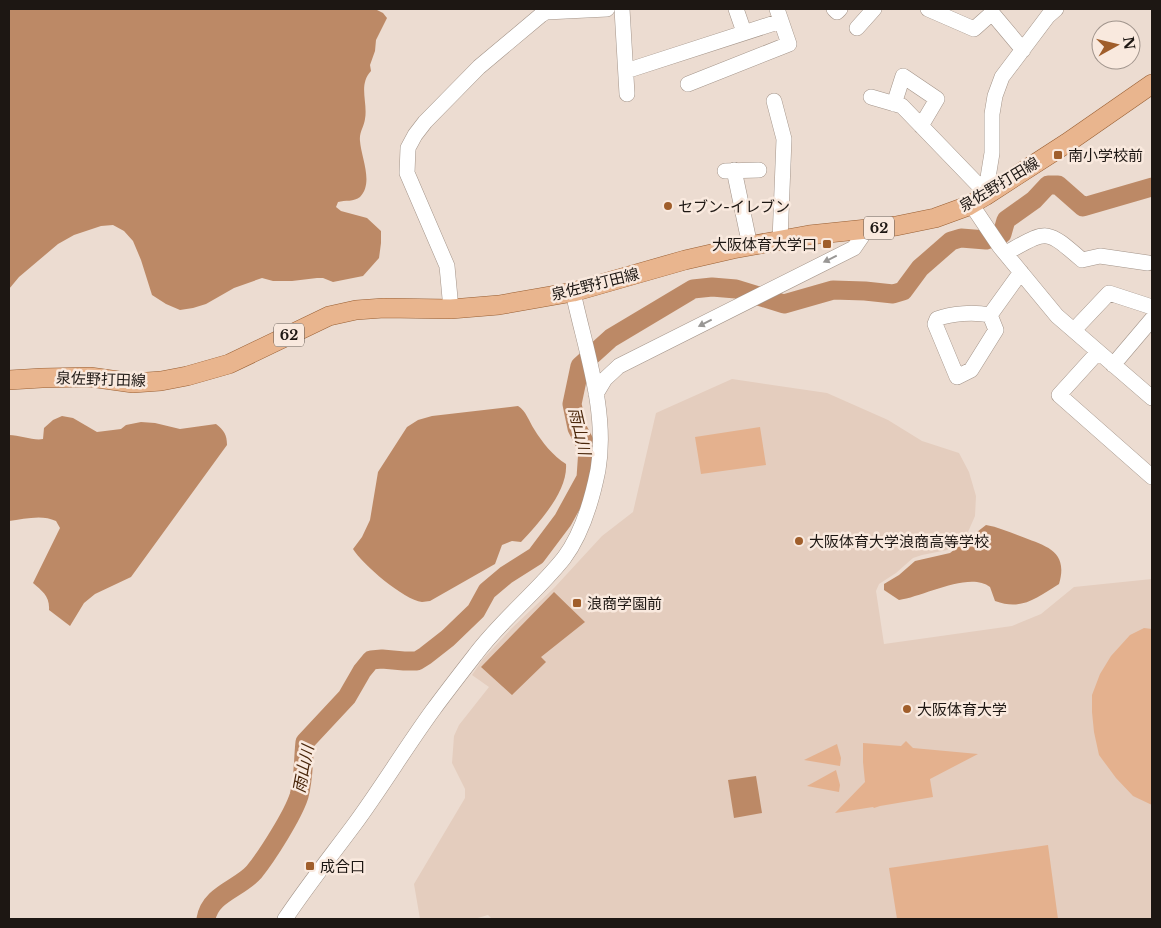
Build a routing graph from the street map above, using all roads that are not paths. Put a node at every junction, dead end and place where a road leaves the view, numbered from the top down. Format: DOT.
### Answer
graph roads {
  1 [pos="607,9"];
  2 [pos="622,9"];
  3 [pos="736,9"];
  4 [pos="834,9"];
  5 [pos="840,9"];
  6 [pos="874,9"];
  7 [pos="928,9"];
  8 [pos="1056,9"];
  9 [pos="1001,13"];
  10 [pos="779,15"];
  11 [pos="858,28"];
  12 [pos="744,32"];
  13 [pos="1023,50"];
  14 [pos="626,71"];
  15 [pos="688,84"];
  16 [pos="1152,84"];
  17 [pos="627,94"];
  18 [pos="872,97"];
  19 [pos="774,101"];
  20 [pos="894,104"];
  21 [pos="921,126"];
  22 [pos="759,170"];
  23 [pos="980,197"];
  24 [pos="867,229"];
  25 [pos="780,240"];
  26 [pos="750,246"];
  27 [pos="1003,250"];
  28 [pos="1148,263"];
  29 [pos="1021,272"];
  30 [pos="574,300"];
  31 [pos="1152,307"];
  32 [pos="451,309"];
  33 [pos="990,315"];
  34 [pos="1152,319"];
  35 [pos="1074,330"];
  36 [pos="1098,352"];
  37 [pos="1113,365"];
  38 [pos="9,380"];
  39 [pos="596,394"];
  40 [pos="1152,398"];
  41 [pos="1152,477"];
  42 [pos="285,919"];
  1 -- 32 [label="street"];
  2 -- 14 [label="street"];
  3 -- 12 [label="street"];
  4 -- 5 [label="street"];
  6 -- 11 [label="street"];
  7 -- 9 [label="street"];
  8 -- 13 [label="street"];
  9 -- 13 [label="street"];
  10 -- 12 [label="street"];
  10 -- 15 [label="street"];
  12 -- 14 [label="street"];
  13 -- 23 [label="street"];
  14 -- 17 [label="street"];
  16 -- 23 [label="main road, 泉佐野打田線 / 62"];
  18 -- 20 [label="street"];
  19 -- 25 [label="street"];
  20 -- 21 [label="street"];
  20 -- 21 [label="street"];
  21 -- 23 [label="street"];
  22 -- 26 [label="street"];
  23 -- 24 [label="main road, 泉佐野打田線 / 62"];
  23 -- 27 [label="street"];
  24 -- 25 [label="main road, 泉佐野打田線 / 62"];
  24 -- 39 [label="street, one-way"];
  25 -- 26 [label="main road, 泉佐野打田線 / 62"];
  26 -- 30 [label="main road, 泉佐野打田線 / 62"];
  27 -- 28 [label="street"];
  27 -- 29 [label="street"];
  29 -- 33 [label="street"];
  29 -- 35 [label="street"];
  30 -- 32 [label="main road, 泉佐野打田線 / 62"];
  30 -- 39 [label="street"];
  31 -- 35 [label="street"];
  32 -- 38 [label="main road, 泉佐野打田線 / 62"];
  33 -- 33 [label="street"];
  34 -- 37 [label="street"];
  35 -- 36 [label="street"];
  36 -- 37 [label="street"];
  36 -- 41 [label="street"];
  37 -- 40 [label="street"];
  39 -- 42 [label="street"];
}
